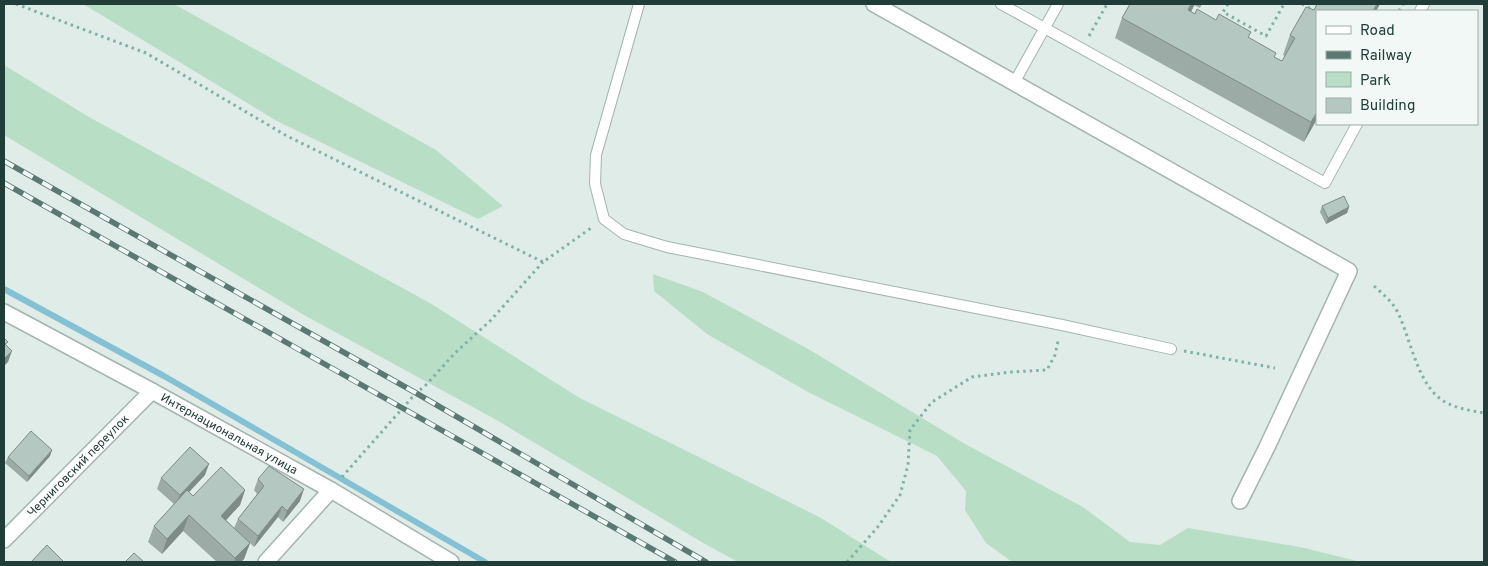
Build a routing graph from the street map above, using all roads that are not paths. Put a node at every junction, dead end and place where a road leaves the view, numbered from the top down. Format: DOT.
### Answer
graph roads {
  1 [pos="639,4"];
  2 [pos="874,4"];
  3 [pos="1001,4"];
  4 [pos="1058,4"];
  5 [pos="1044,28"];
  6 [pos="1014,83"];
  7 [pos="1356,125"];
  8 [pos="4,312"];
  9 [pos="1171,349"];
  10 [pos="152,392"];
  11 [pos="331,490"];
  12 [pos="1240,501"];
  13 [pos="4,540"];
  14 [pos="266,562"];
  15 [pos="451,562"];
  1 -- 9 [label="lane"];
  2 -- 6 [label="street"];
  3 -- 5 [label="lane"];
  4 -- 5 [label="lane"];
  5 -- 6 [label="lane"];
  5 -- 7 [label="lane"];
  6 -- 12 [label="street"];
  8 -- 10 [label="street, Интернациональная улица"];
  10 -- 11 [label="street, Интернациональная улица"];
  10 -- 13 [label="street, Черниговский переулок"];
  11 -- 14 [label="street"];
  11 -- 15 [label="street, Интернациональная улица"];
}
